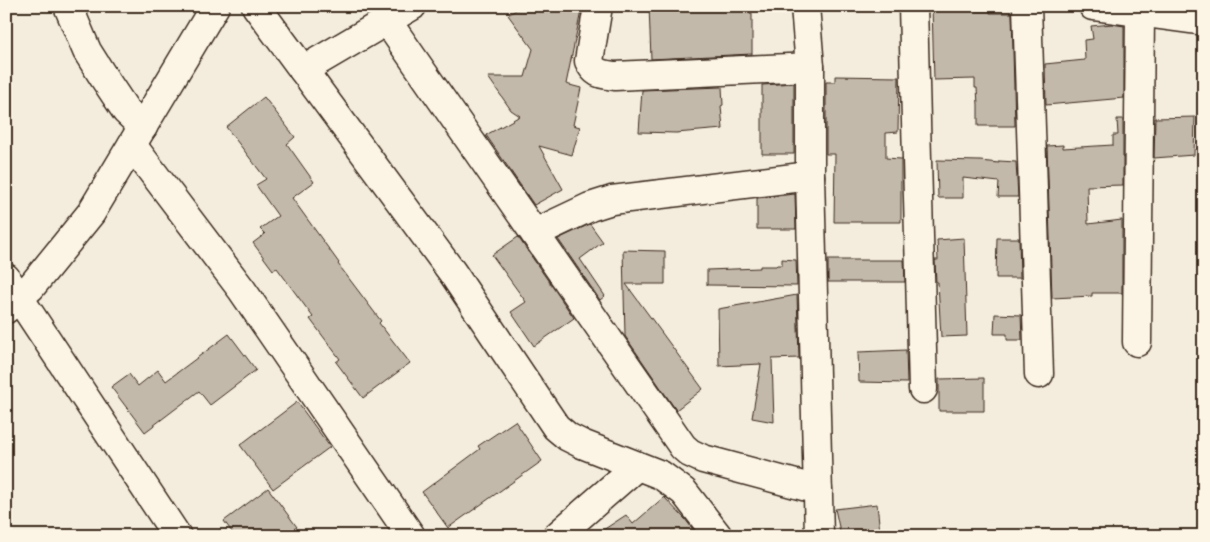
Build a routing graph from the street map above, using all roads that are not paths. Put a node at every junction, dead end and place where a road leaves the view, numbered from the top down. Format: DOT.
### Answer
graph roads {
  1 [pos="68,6"];
  2 [pos="256,6"];
  3 [pos="412,6"];
  4 [pos="598,6"];
  5 [pos="805,6"];
  6 [pos="913,6"];
  7 [pos="1027,6"];
  8 [pos="1099,7"];
  9 [pos="204,12"];
  10 [pos="1140,12"];
  11 [pos="387,21"];
  12 [pos="1204,21"];
  13 [pos="810,67"];
  14 [pos="303,70"];
  15 [pos="138,136"];
  16 [pos="810,176"];
  17 [pos="535,233"];
  18 [pos="11,295"];
  19 [pos="1137,342"];
  20 [pos="1039,374"];
  21 [pos="922,389"];
  22 [pos="637,466"];
  23 [pos="818,490"];
  24 [pos="177,536"];
  25 [pos="411,536"];
  26 [pos="557,536"];
  27 [pos="718,536"];
  28 [pos="819,536"];
  1 -- 15 [label="street"];
  2 -- 14 [label="street"];
  3 -- 11 [label="street"];
  4 -- 13 [label="street"];
  5 -- 13 [label="street"];
  6 -- 21 [label="street"];
  7 -- 20 [label="street"];
  8 -- 10 [label="street"];
  9 -- 15 [label="street"];
  10 -- 12 [label="street"];
  10 -- 19 [label="street"];
  11 -- 14 [label="street"];
  11 -- 17 [label="street"];
  13 -- 16 [label="street"];
  14 -- 22 [label="street"];
  15 -- 18 [label="street"];
  15 -- 25 [label="street"];
  16 -- 17 [label="street"];
  16 -- 23 [label="street"];
  17 -- 23 [label="street"];
  18 -- 24 [label="street"];
  22 -- 26 [label="street"];
  22 -- 27 [label="street"];
  23 -- 28 [label="street"];
}
